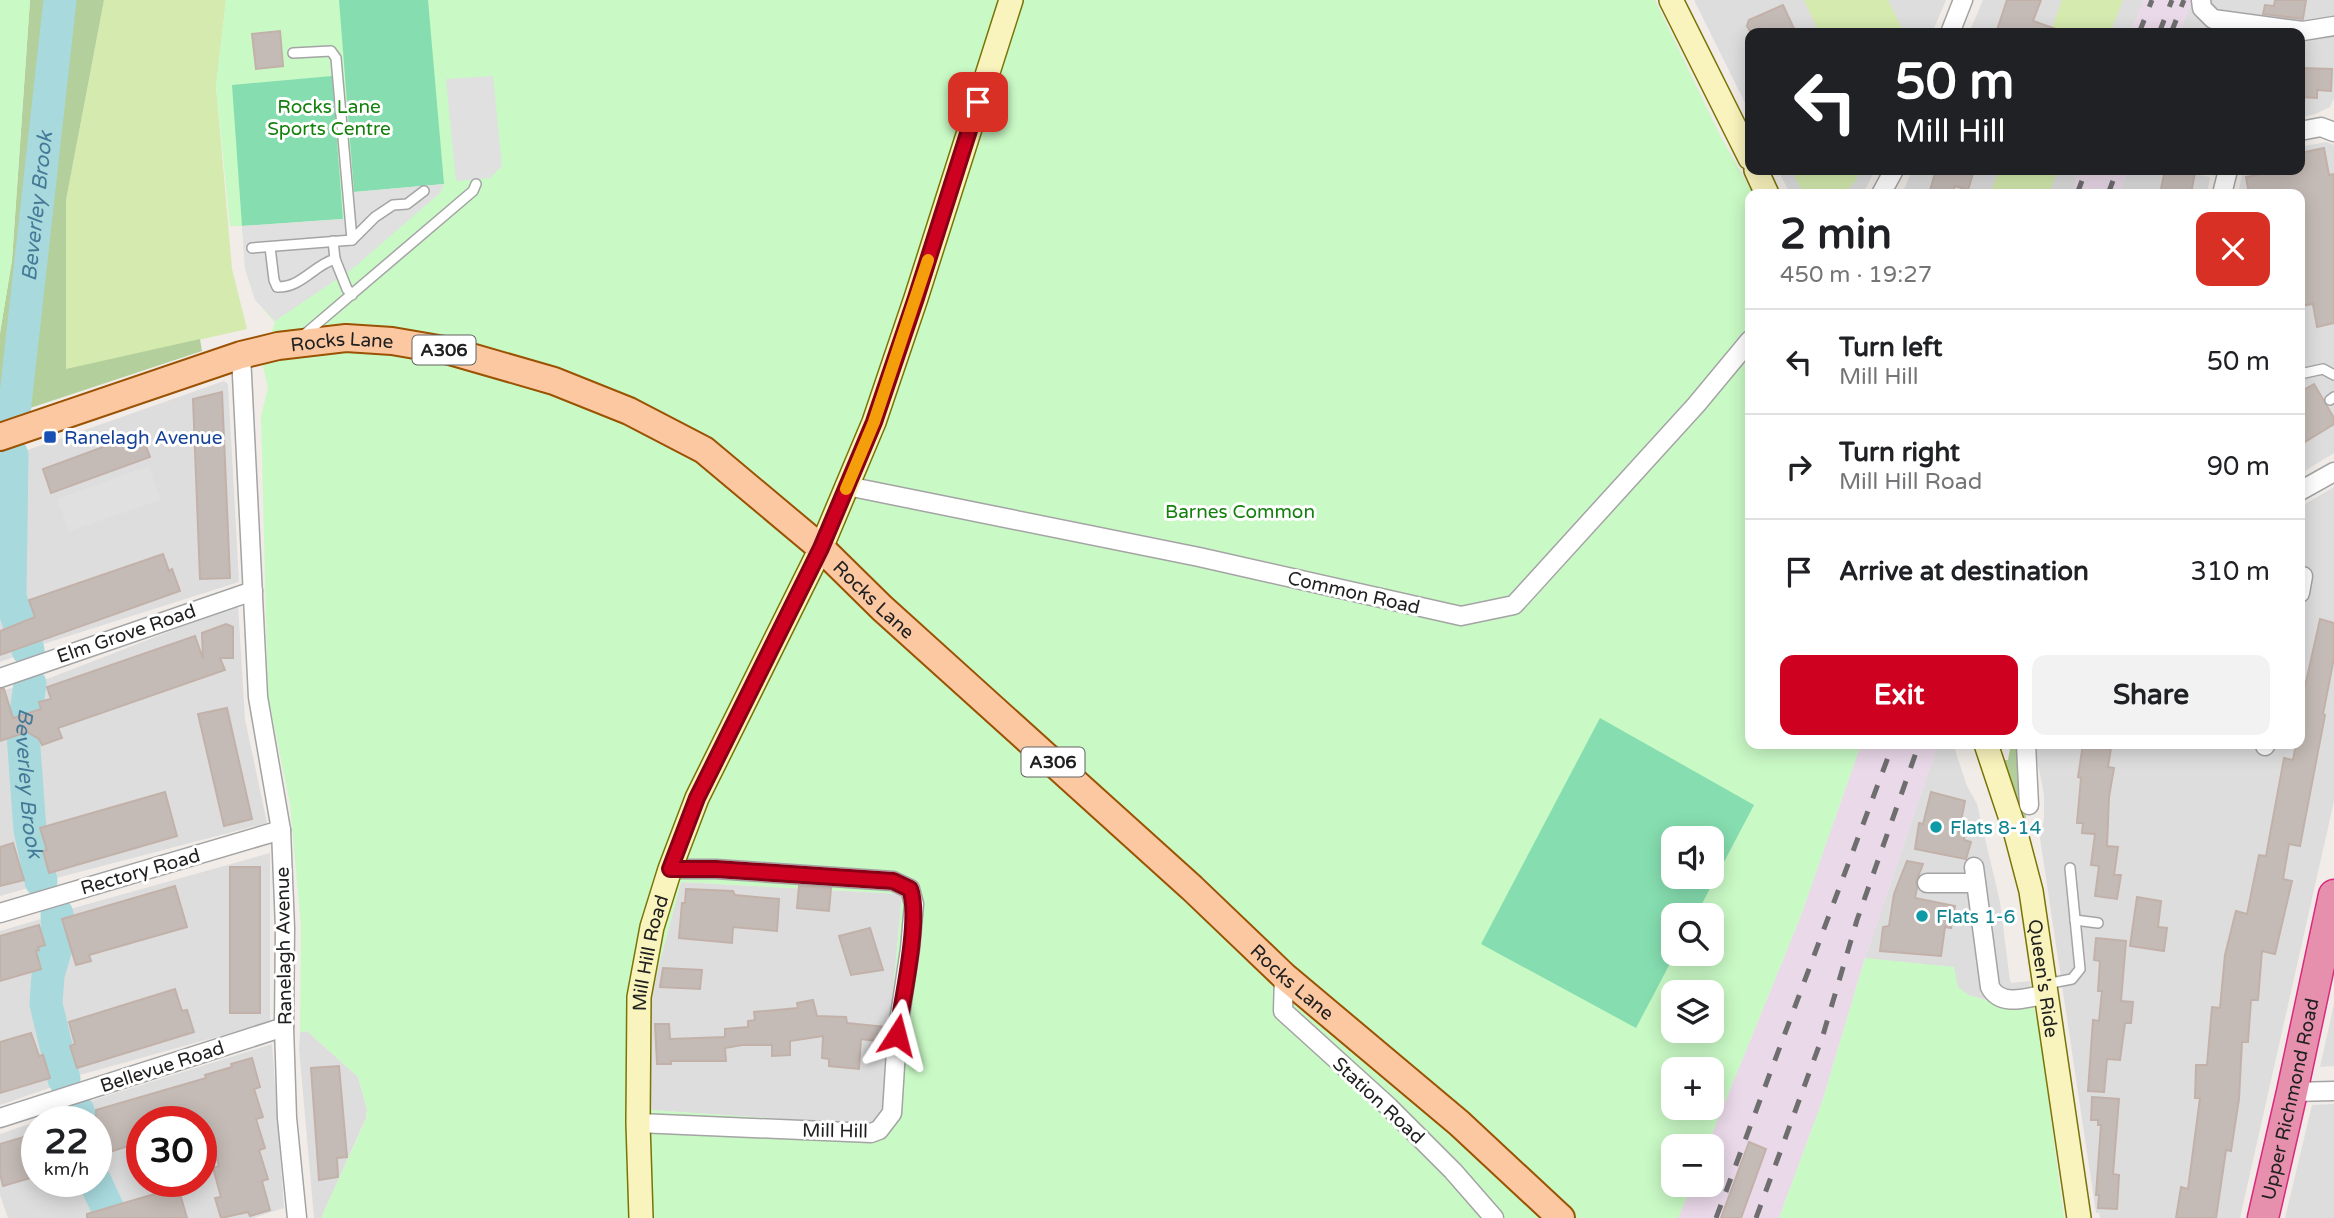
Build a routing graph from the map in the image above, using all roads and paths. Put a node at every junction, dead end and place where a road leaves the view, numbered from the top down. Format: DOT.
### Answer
graph roads {
  1 [pos="1011,0"];
  2 [pos="1671,0"];
  3 [pos="1963,0"];
  4 [pos="2201,0"];
  5 [pos="2334,26"];
  6 [pos="1952,28"];
  7 [pos="2280,28"];
  8 [pos="2305,31"];
  9 [pos="293,53"];
  10 [pos="2305,130"];
  11 [pos="2334,132"];
  12 [pos="1745,148"];
  13 [pos="476,184"];
  14 [pos="424,191"];
  15 [pos="352,240"];
  16 [pos="334,242"];
  17 [pos="270,247"];
  18 [pos="253,248"];
  19 [pos="335,259"];
  20 [pos="352,295"];
  21 [pos="301,343"];
  22 [pos="1745,346"];
  23 [pos="242,355"];
  24 [pos="2305,373"];
  25 [pos="2334,375"];
  26 [pos="0,437"];
  27 [pos="2334,472"];
  28 [pos="847,486"];
  29 [pos="2305,488"];
  30 [pos="821,548"];
  31 [pos="253,591"];
  32 [pos="0,678"];
  33 [pos="1988,749"];
  34 [pos="2026,749"];
  35 [pos="2029,805"];
  36 [pos="281,830"];
  37 [pos="2070,868"];
  38 [pos="670,869"];
  39 [pos="1927,883"];
  40 [pos="2334,895"];
  41 [pos="0,913"];
  42 [pos="2075,920"];
  43 [pos="2098,923"];
  44 [pos="2328,953"];
  45 [pos="1284,976"];
  46 [pos="2047,989"];
  47 [pos="284,1027"];
  48 [pos="2334,1091"];
  49 [pos="2292,1092"];
  50 [pos="0,1118"];
  51 [pos="638,1122"];
  52 [pos="296,1211"];
  53 [pos="640,1218"];
  54 [pos="1494,1218"];
  55 [pos="1561,1218"];
  56 [pos="2080,1218"];
  57 [pos="2263,1218"];
  1 -- 28 [label="main road, Mill Hill Road"];
  2 -- 12 [label="main road"];
  3 -- 6 [label="street"];
  4 -- 7 [label="street"];
  5 -- 8 [label="street"];
  9 -- 15 [label="lane"];
  10 -- 11 [label="street"];
  13 -- 20 [label="lane"];
  14 -- 15 [label="lane"];
  15 -- 16 [label="lane"];
  16 -- 17 [label="lane"];
  16 -- 19 [label="lane"];
  17 -- 18 [label="lane"];
  17 -- 19 [label="lane"];
  19 -- 20 [label="lane"];
  20 -- 21 [label="lane"];
  21 -- 23 [label="main road, Rocks Lane / A306"];
  21 -- 30 [label="main road, Rocks Lane / A306"];
  22 -- 28 [label="street, Common Road"];
  23 -- 26 [label="main road, Rocks Lane / A306"];
  23 -- 31 [label="street, Ranelagh Avenue"];
  24 -- 25 [label="lane"];
  27 -- 29 [label="street"];
  28 -- 30 [label="main road, Mill Hill Road"];
  30 -- 38 [label="main road, Mill Hill Road"];
  30 -- 45 [label="main road, Rocks Lane / A306"];
  31 -- 32 [label="street, Elm Grove Road"];
  31 -- 36 [label="street, Ranelagh Avenue"];
  33 -- 46 [label="main road, Queen's Ride"];
  34 -- 35 [label="street"];
  36 -- 41 [label="street, Rectory Road"];
  36 -- 47 [label="street, Ranelagh Avenue"];
  37 -- 42 [label="lane"];
  38 -- 51 [label="main road, Mill Hill Road"];
  38 -- 51 [label="street, Mill Hill"];
  39 -- 46 [label="street"];
  40 -- 44 [label="highway, Upper Richmond Road"];
  42 -- 43 [label="lane"];
  42 -- 46 [label="lane"];
  44 -- 49 [label="highway, Upper Richmond Road"];
  45 -- 54 [label="street, Station Road"];
  45 -- 55 [label="main road, Rocks Lane / A306"];
  46 -- 56 [label="main road, Queen's Ride"];
  47 -- 50 [label="street, Bellevue Road"];
  47 -- 52 [label="street, Ranelagh Avenue"];
  48 -- 49 [label="street"];
  49 -- 57 [label="highway, Upper Richmond Road"];
  51 -- 53 [label="main road, Mill Hill Road"];
}
